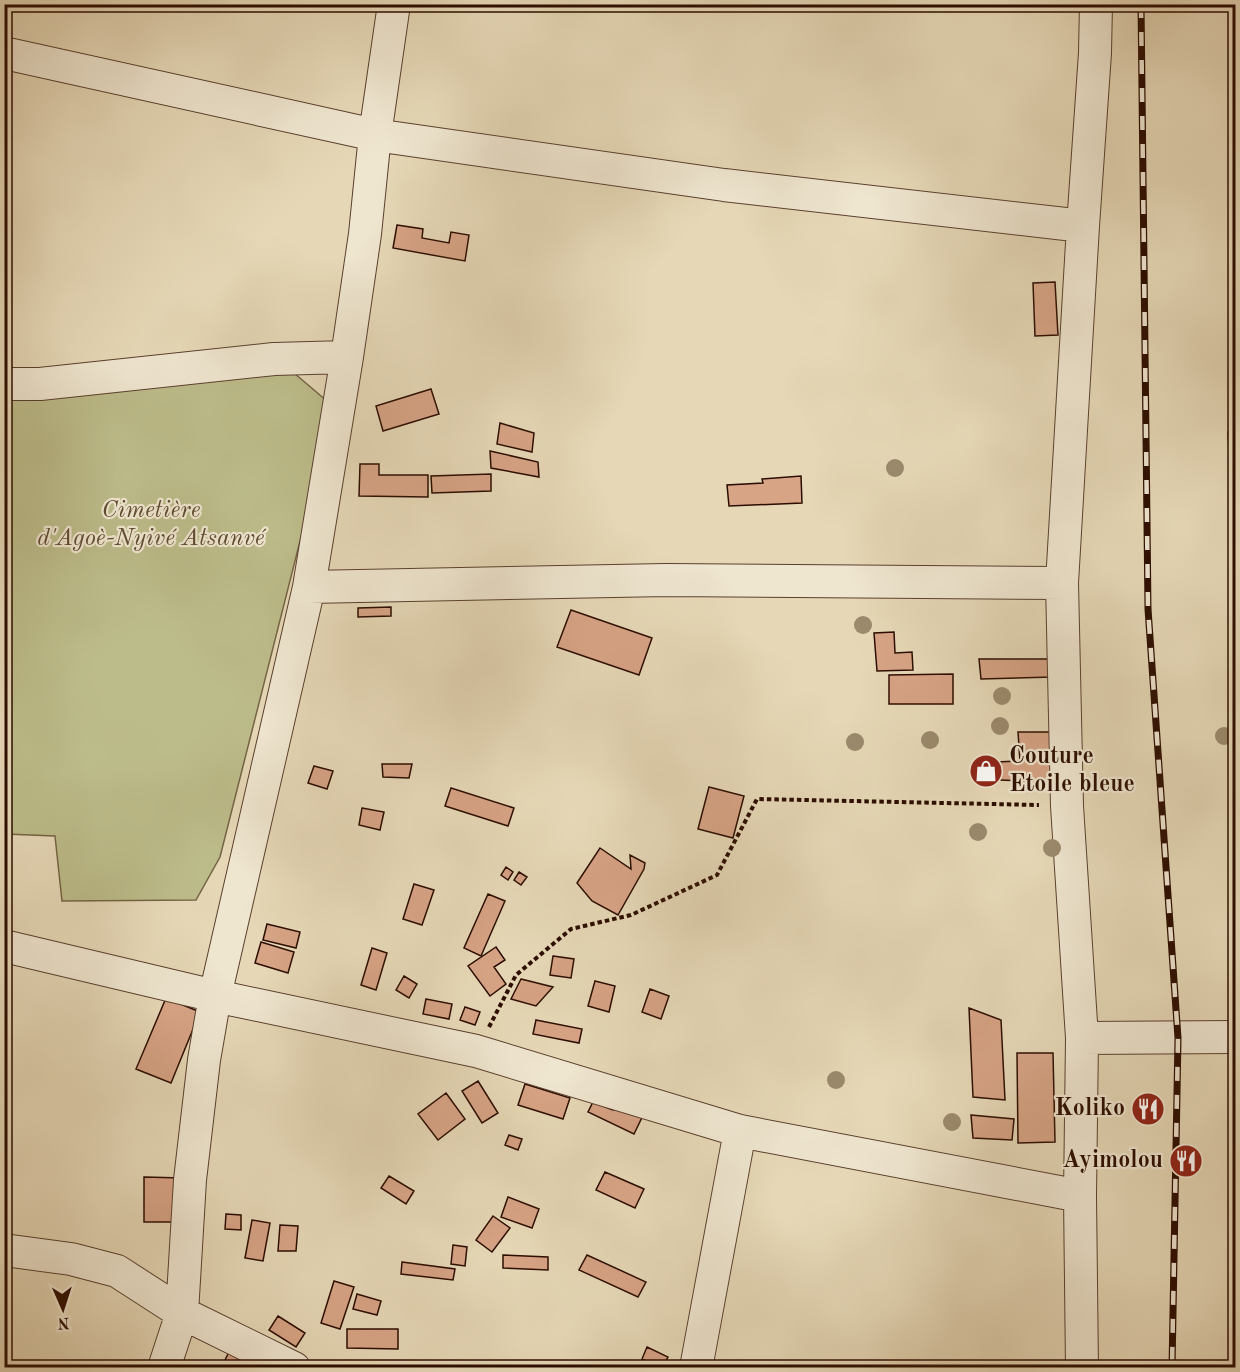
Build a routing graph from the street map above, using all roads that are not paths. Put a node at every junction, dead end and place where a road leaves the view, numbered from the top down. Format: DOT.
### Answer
graph roads {
  1 [pos="394,4"];
  2 [pos="1096,4"];
  3 [pos="4,53"];
  4 [pos="375,135"];
  5 [pos="1083,226"];
  6 [pos="347,357"];
  7 [pos="4,384"];
  8 [pos="1062,583"];
  9 [pos="309,587"];
  10 [pos="4,946"];
  11 [pos="215,996"];
  12 [pos="1236,1037"];
  13 [pos="1082,1038"];
  14 [pos="740,1131"];
  15 [pos="1080,1196"];
  16 [pos="4,1250"];
  17 [pos="182,1313"];
  18 [pos="164,1368"];
  19 [pos="294,1368"];
  20 [pos="696,1368"];
  21 [pos="1082,1368"];
  1 -- 4 [label="street"];
  2 -- 5 [label="street"];
  3 -- 4 [label="street"];
  4 -- 5 [label="street"];
  4 -- 6 [label="street"];
  5 -- 8 [label="street"];
  6 -- 7 [label="street"];
  6 -- 9 [label="street"];
  8 -- 9 [label="street"];
  8 -- 13 [label="street"];
  9 -- 11 [label="street"];
  10 -- 11 [label="street"];
  11 -- 14 [label="street"];
  11 -- 17 [label="street"];
  12 -- 13 [label="street"];
  13 -- 15 [label="street"];
  14 -- 15 [label="street"];
  14 -- 20 [label="street"];
  15 -- 21 [label="street"];
  16 -- 17 [label="street"];
  17 -- 18 [label="street"];
  17 -- 19 [label="street"];
}
